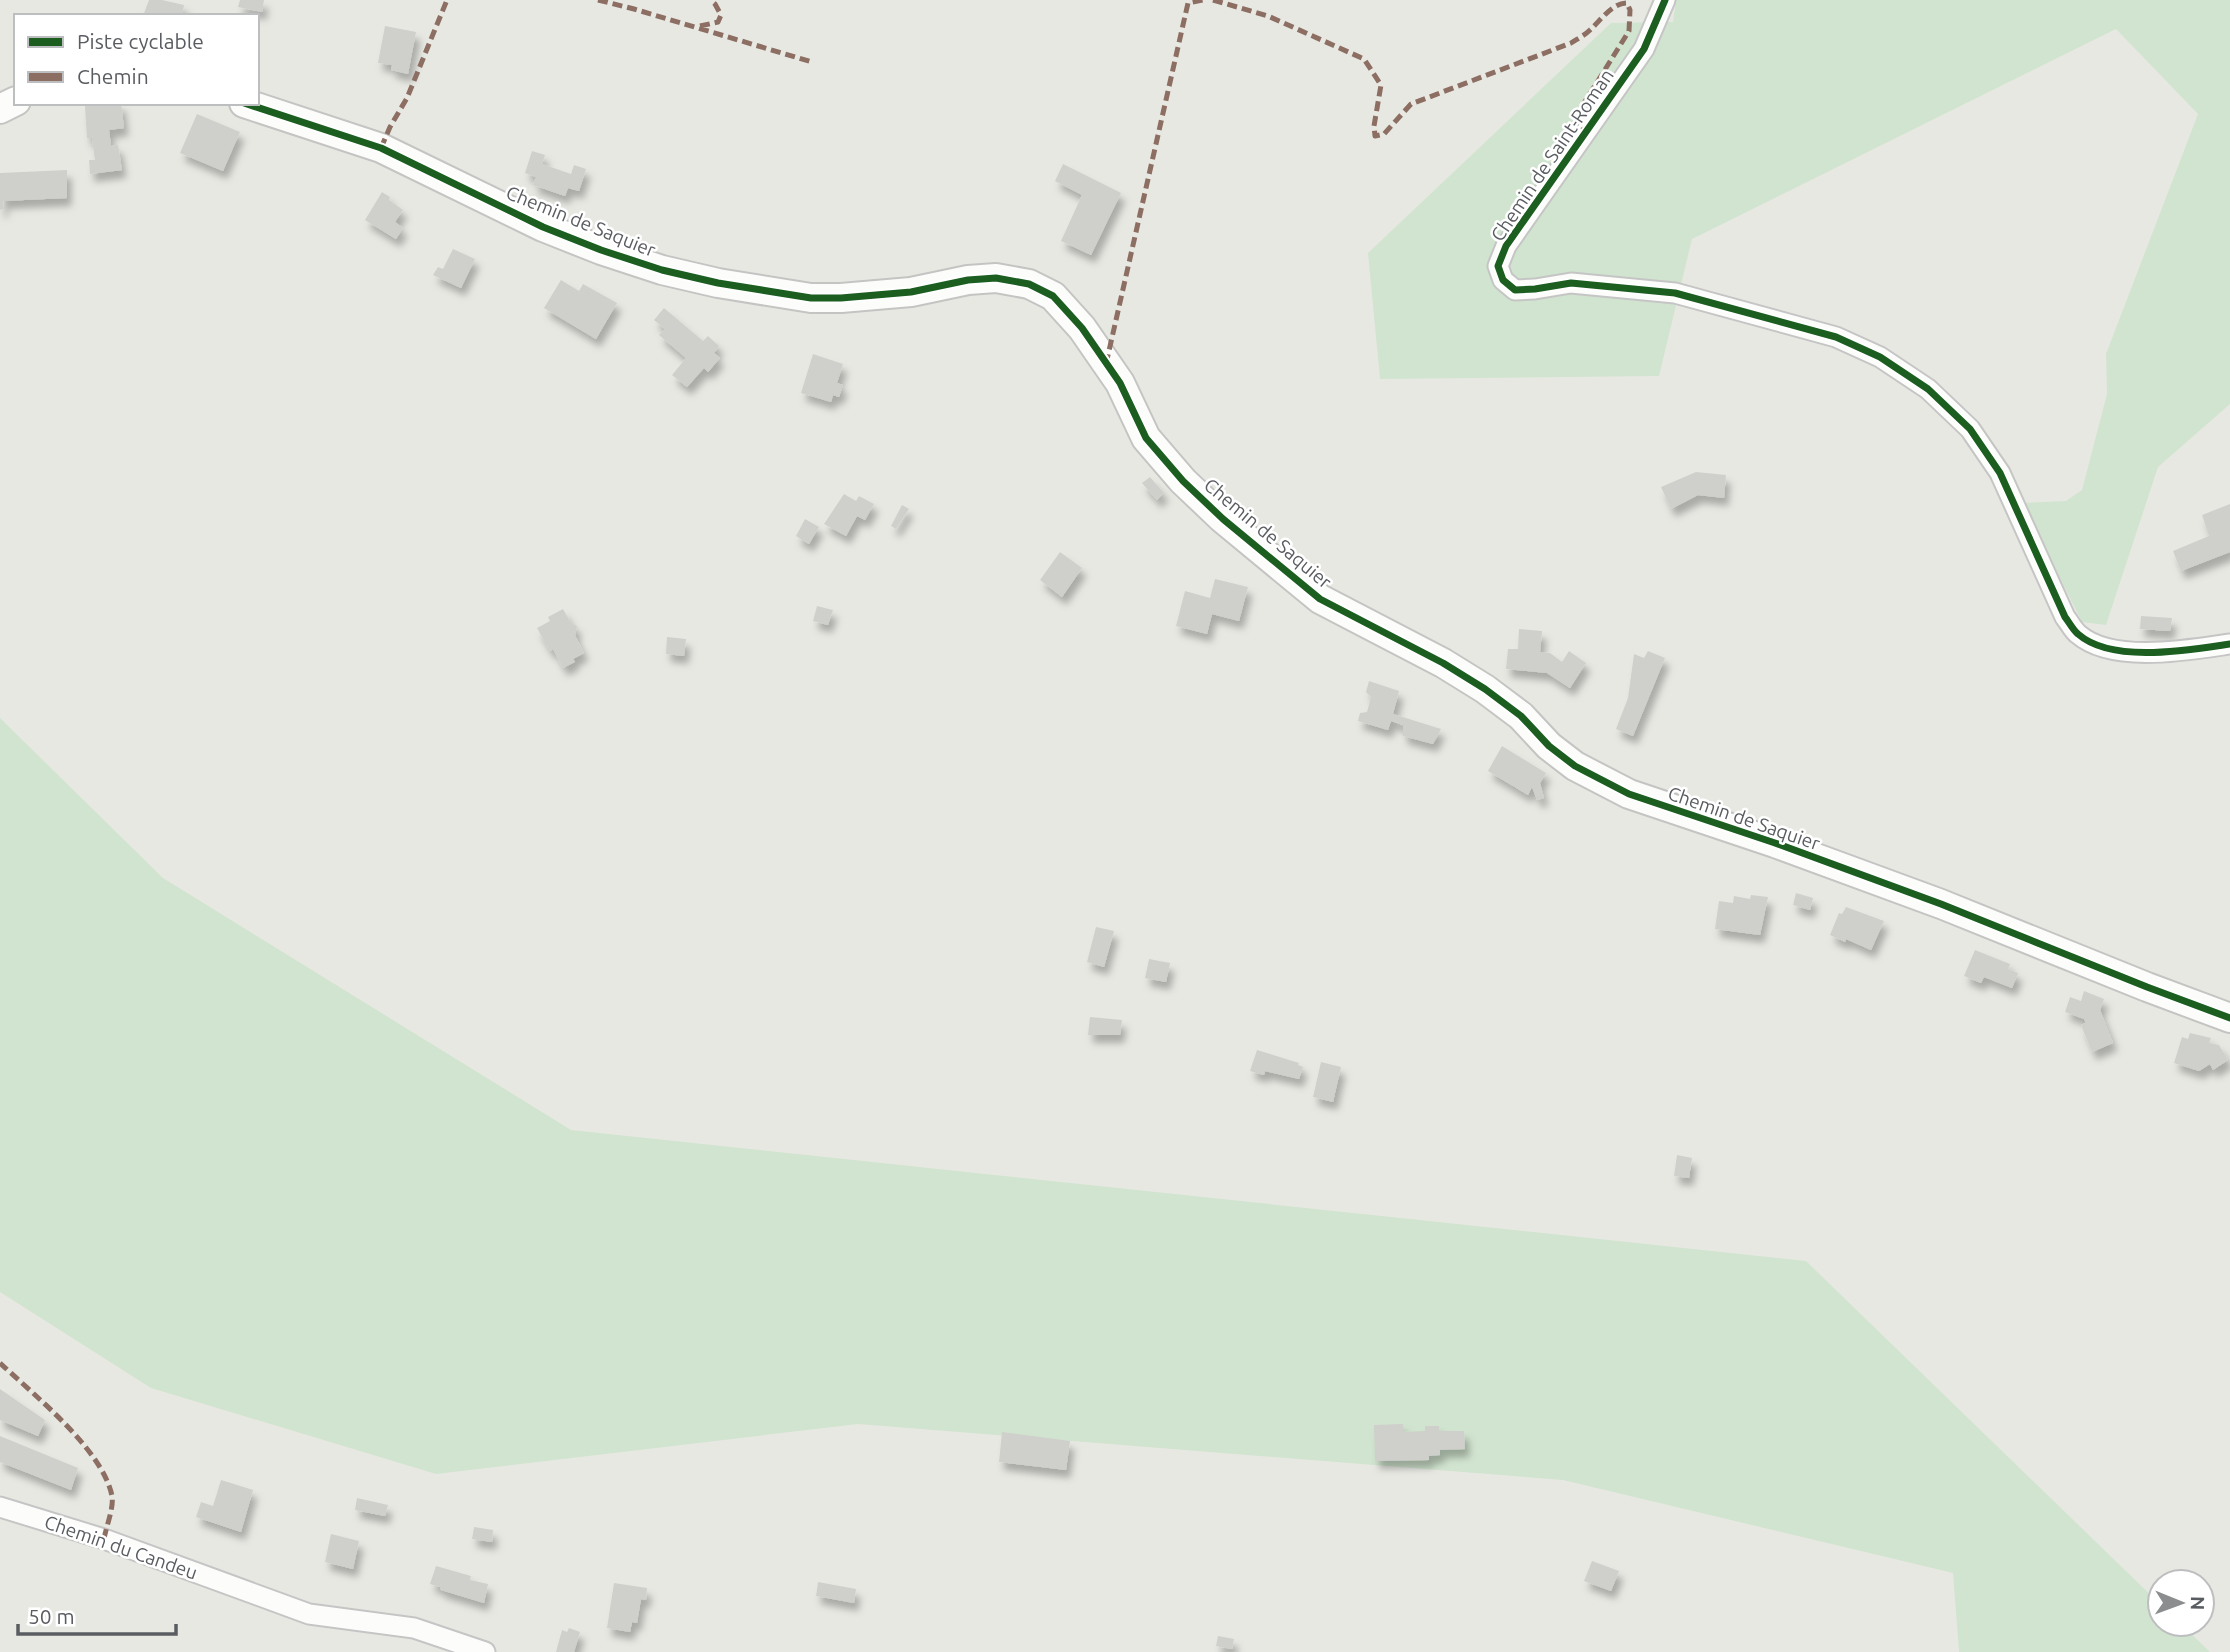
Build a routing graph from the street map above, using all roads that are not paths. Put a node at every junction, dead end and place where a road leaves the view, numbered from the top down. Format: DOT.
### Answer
graph roads {
  1 [pos="1665,0"];
  2 [pos="250,105"];
  3 [pos="2230,644"];
  4 [pos="2230,1018"];
  5 [pos="0,1507"];
  6 [pos="485,1652"];
  1 -- 3 [label="street, Chemin de Saint-Roman"];
  2 -- 4 [label="street, Chemin de Saquier"];
  5 -- 6 [label="street, Chemin du Candeu"];
}
